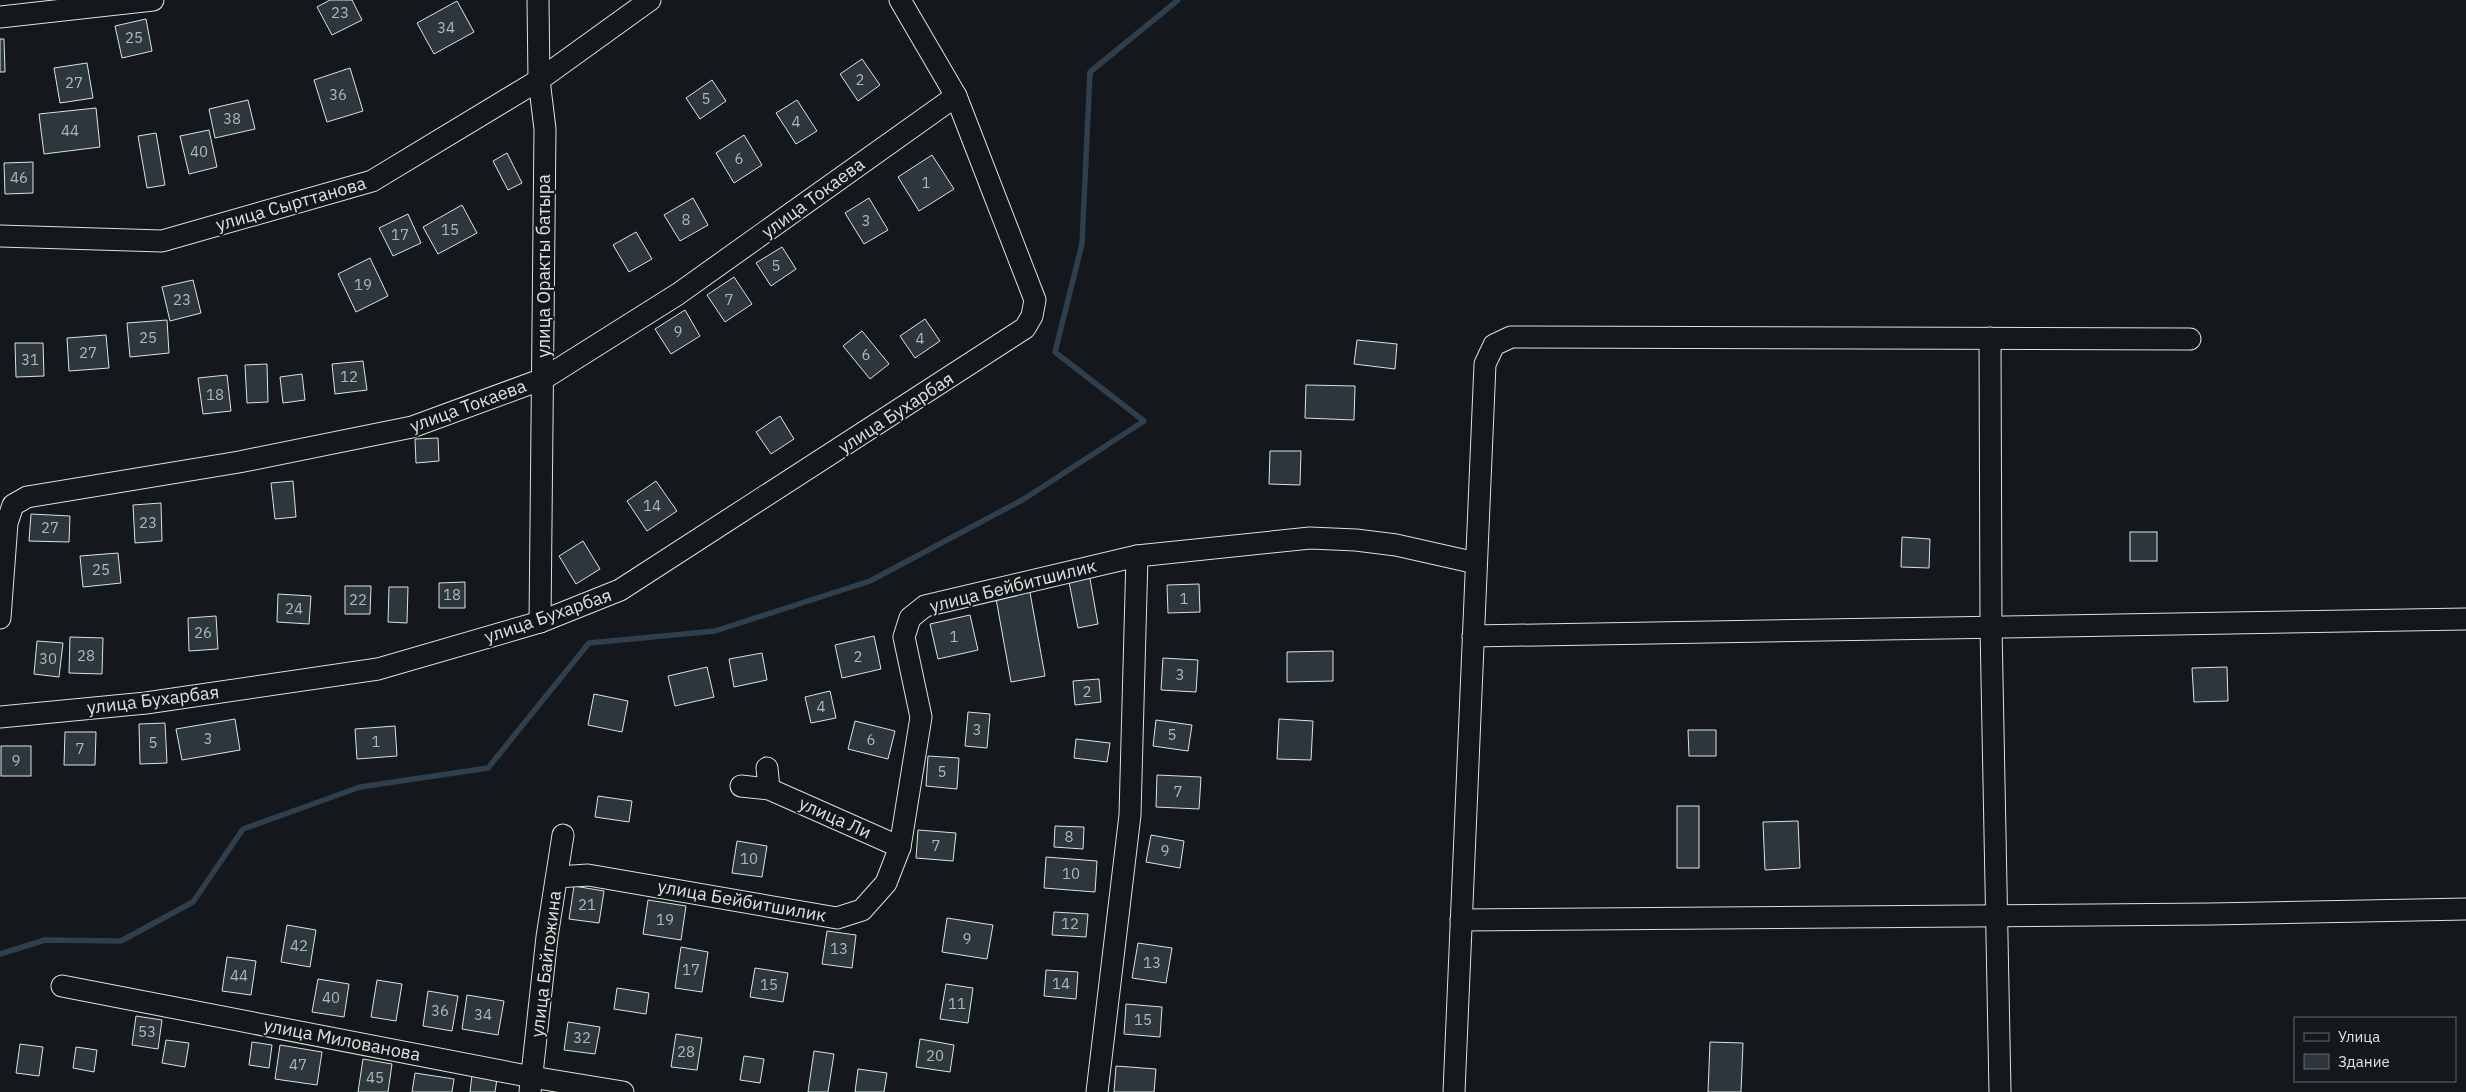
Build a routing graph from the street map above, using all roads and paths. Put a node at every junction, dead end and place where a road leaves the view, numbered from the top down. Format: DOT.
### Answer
graph roads {
  1 [pos="153,0"];
  2 [pos="538,0"];
  3 [pos="650,0"];
  4 [pos="900,0"];
  5 [pos="6,11"];
  6 [pos="539,80"];
  7 [pos="956,96"];
  8 [pos="0,236"];
  9 [pos="1990,338"];
  10 [pos="2190,339"];
  11 [pos="543,379"];
  12 [pos="1136,556"];
  13 [pos="1476,563"];
  14 [pos="0,618"];
  15 [pos="2466,619"];
  16 [pos="540,622"];
  17 [pos="1991,627"];
  18 [pos="1473,636"];
  19 [pos="0,717"];
  20 [pos="741,786"];
  21 [pos="562,835"];
  22 [pos="900,847"];
  23 [pos="557,877"];
  24 [pos="2466,909"];
  25 [pos="1996,916"];
  26 [pos="1461,920"];
  27 [pos="62,986"];
  28 [pos="531,1084"];
  29 [pos="623,1092"];
  30 [pos="1097,1092"];
  31 [pos="1454,1092"];
  32 [pos="2000,1092"];
  1 -- 5 [label="street"];
  2 -- 6 [label="street, улица Оракты батыра"];
  3 -- 6 [label="street, улица Сырттанова"];
  4 -- 7 [label="street"];
  6 -- 8 [label="street, улица Сырттанова"];
  6 -- 11 [label="street, улица Оракты батыра"];
  7 -- 11 [label="street, улица Токаева"];
  7 -- 16 [label="street, улица Бухарбая"];
  9 -- 10 [label="street"];
  9 -- 13 [label="street"];
  9 -- 17 [label="street"];
  11 -- 14 [label="street, улица Токаева"];
  11 -- 16 [label="street, улица Оракты батыра"];
  12 -- 13 [label="street, улица Бейбитшилик"];
  12 -- 22 [label="street, улица Бейбитшилик"];
  12 -- 30 [label="street"];
  13 -- 18 [label="street"];
  15 -- 17 [label="street"];
  16 -- 19 [label="street, улица Бухарбая"];
  17 -- 18 [label="street"];
  17 -- 25 [label="street"];
  18 -- 26 [label="street"];
  20 -- 22 [label="street, улица Ли"];
  21 -- 23 [label="street, улица Байгожина"];
  22 -- 23 [label="street, улица Бейбитшилик"];
  23 -- 28 [label="street, улица Байгожина"];
  24 -- 25 [label="street"];
  25 -- 26 [label="street"];
  25 -- 32 [label="street"];
  26 -- 31 [label="street"];
  27 -- 28 [label="street, улица Милованова"];
  28 -- 29 [label="street, улица Милованова"];
}
